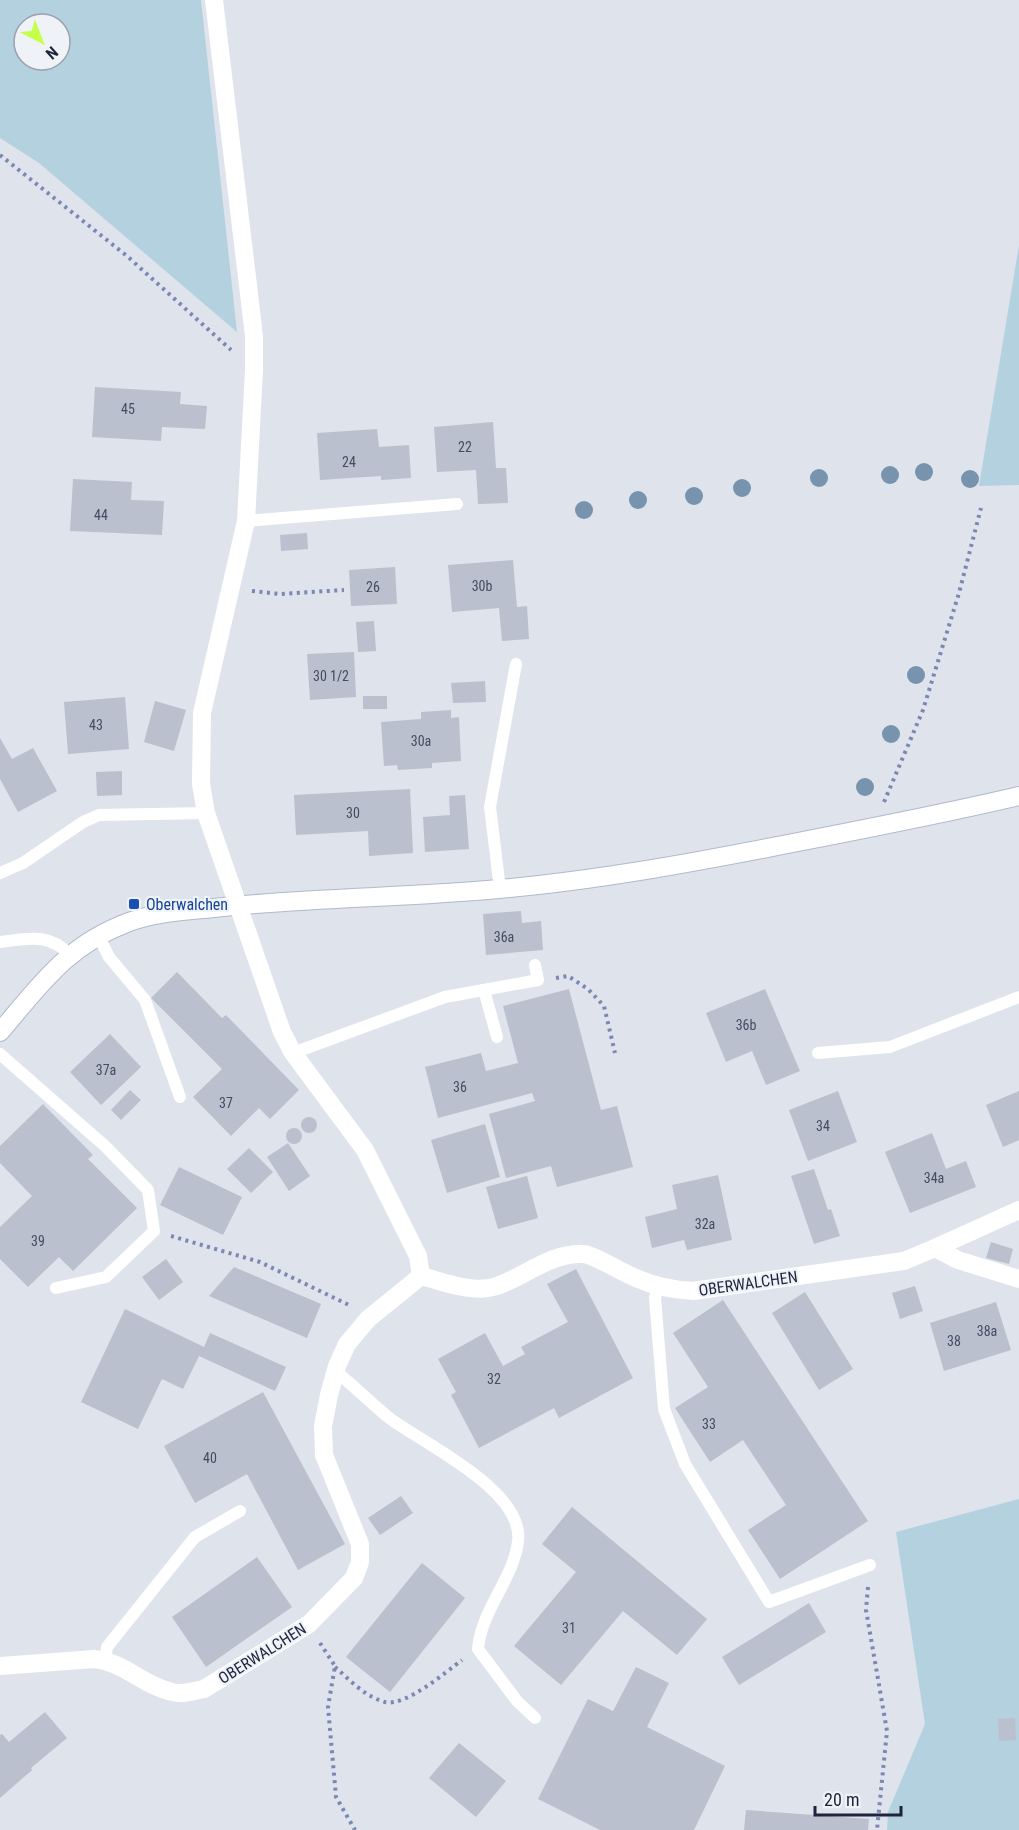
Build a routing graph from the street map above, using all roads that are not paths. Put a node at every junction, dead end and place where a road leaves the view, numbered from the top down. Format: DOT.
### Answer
graph roads {
  1 [pos="214,0"];
  2 [pos="457,504"];
  3 [pos="246,520"];
  4 [pos="516,664"];
  5 [pos="1019,796"];
  6 [pos="206,813"];
  7 [pos="0,873"];
  8 [pos="500,889"];
  9 [pos="237,905"];
  10 [pos="99,935"];
  11 [pos="0,942"];
  12 [pos="70,955"];
  13 [pos="535,965"];
  14 [pos="484,990"];
  15 [pos="1019,997"];
  16 [pos="0,1032"];
  17 [pos="497,1037"];
  18 [pos="293,1053"];
  19 [pos="818,1053"];
  20 [pos="0,1054"];
  21 [pos="180,1097"];
  22 [pos="1019,1210"];
  23 [pos="935,1248"];
  24 [pos="421,1276"];
  25 [pos="1019,1279"];
  26 [pos="658,1286"];
  27 [pos="57,1288"];
  28 [pos="335,1373"];
  29 [pos="240,1511"];
  30 [pos="870,1565"];
  31 [pos="105,1660"];
  32 [pos="0,1666"];
  33 [pos="535,1718"];
  1 -- 3 [label="street"];
  2 -- 3 [label="lane"];
  3 -- 6 [label="street"];
  4 -- 8 [label="lane"];
  5 -- 8 [label="street"];
  6 -- 7 [label="lane"];
  6 -- 9 [label="street"];
  8 -- 9 [label="street"];
  9 -- 10 [label="street"];
  9 -- 18 [label="street"];
  10 -- 12 [label="street"];
  10 -- 21 [label="lane"];
  11 -- 12 [label="lane"];
  12 -- 16 [label="street"];
  13 -- 14 [label="lane"];
  14 -- 17 [label="lane"];
  14 -- 18 [label="lane"];
  15 -- 19 [label="lane"];
  18 -- 24 [label="street"];
  20 -- 27 [label="lane"];
  22 -- 23 [label="street, OBERWALCHEN"];
  23 -- 25 [label="street"];
  23 -- 26 [label="street, OBERWALCHEN"];
  24 -- 26 [label="street, OBERWALCHEN"];
  24 -- 28 [label="street, OBERWALCHEN"];
  26 -- 30 [label="lane"];
  28 -- 31 [label="street, OBERWALCHEN"];
  28 -- 33 [label="lane"];
  29 -- 31 [label="lane"];
  31 -- 32 [label="street, OBERWALCHEN"];
}
